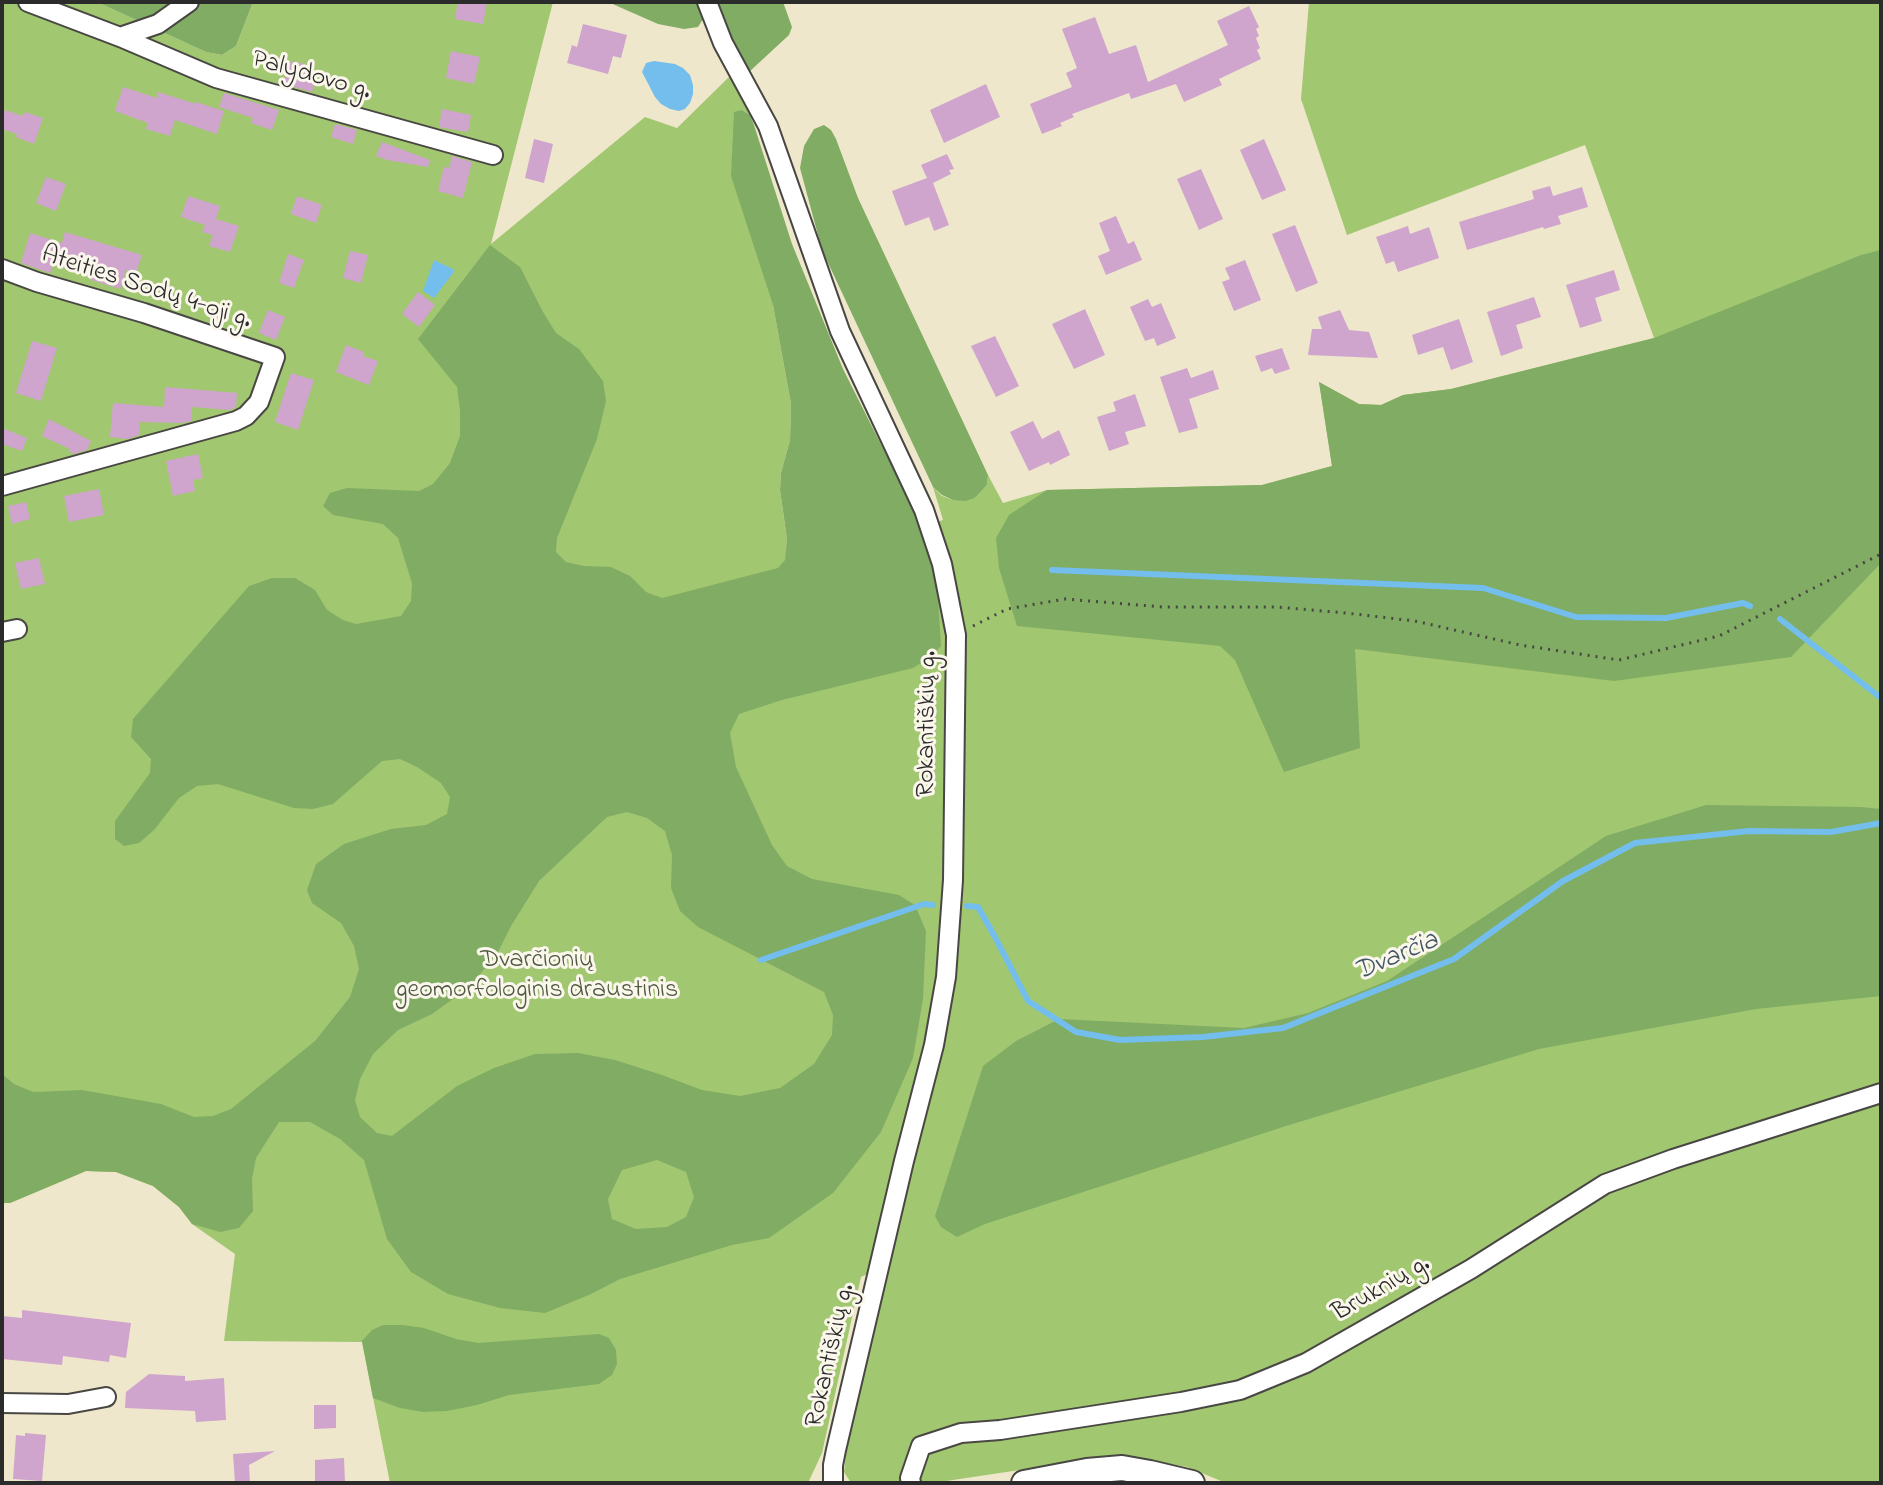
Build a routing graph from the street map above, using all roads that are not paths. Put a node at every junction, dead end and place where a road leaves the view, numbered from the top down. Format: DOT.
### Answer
graph roads {
  1 [pos="28,2"];
  2 [pos="189,2"];
  3 [pos="707,2"];
  4 [pos="120,37"];
  5 [pos="493,155"];
  6 [pos="2,269"];
  7 [pos="2,486"];
  8 [pos="1881,1093"];
  9 [pos="106,1397"];
  10 [pos="2,1403"];
  11 [pos="833,1483"];
  12 [pos="911,1483"];
  13 [pos="1024,1483"];
  14 [pos="1192,1483"];
  1 -- 4 [label="street, Palydovo g."];
  2 -- 4 [label="street"];
  3 -- 11 [label="street, Rokantiškių g."];
  4 -- 5 [label="street, Palydovo g."];
  6 -- 7 [label="street, Ateities Sodų 4-oji g."];
  8 -- 12 [label="street, Bruknių g."];
  9 -- 10 [label="street"];
  13 -- 14 [label="main road"];
}
